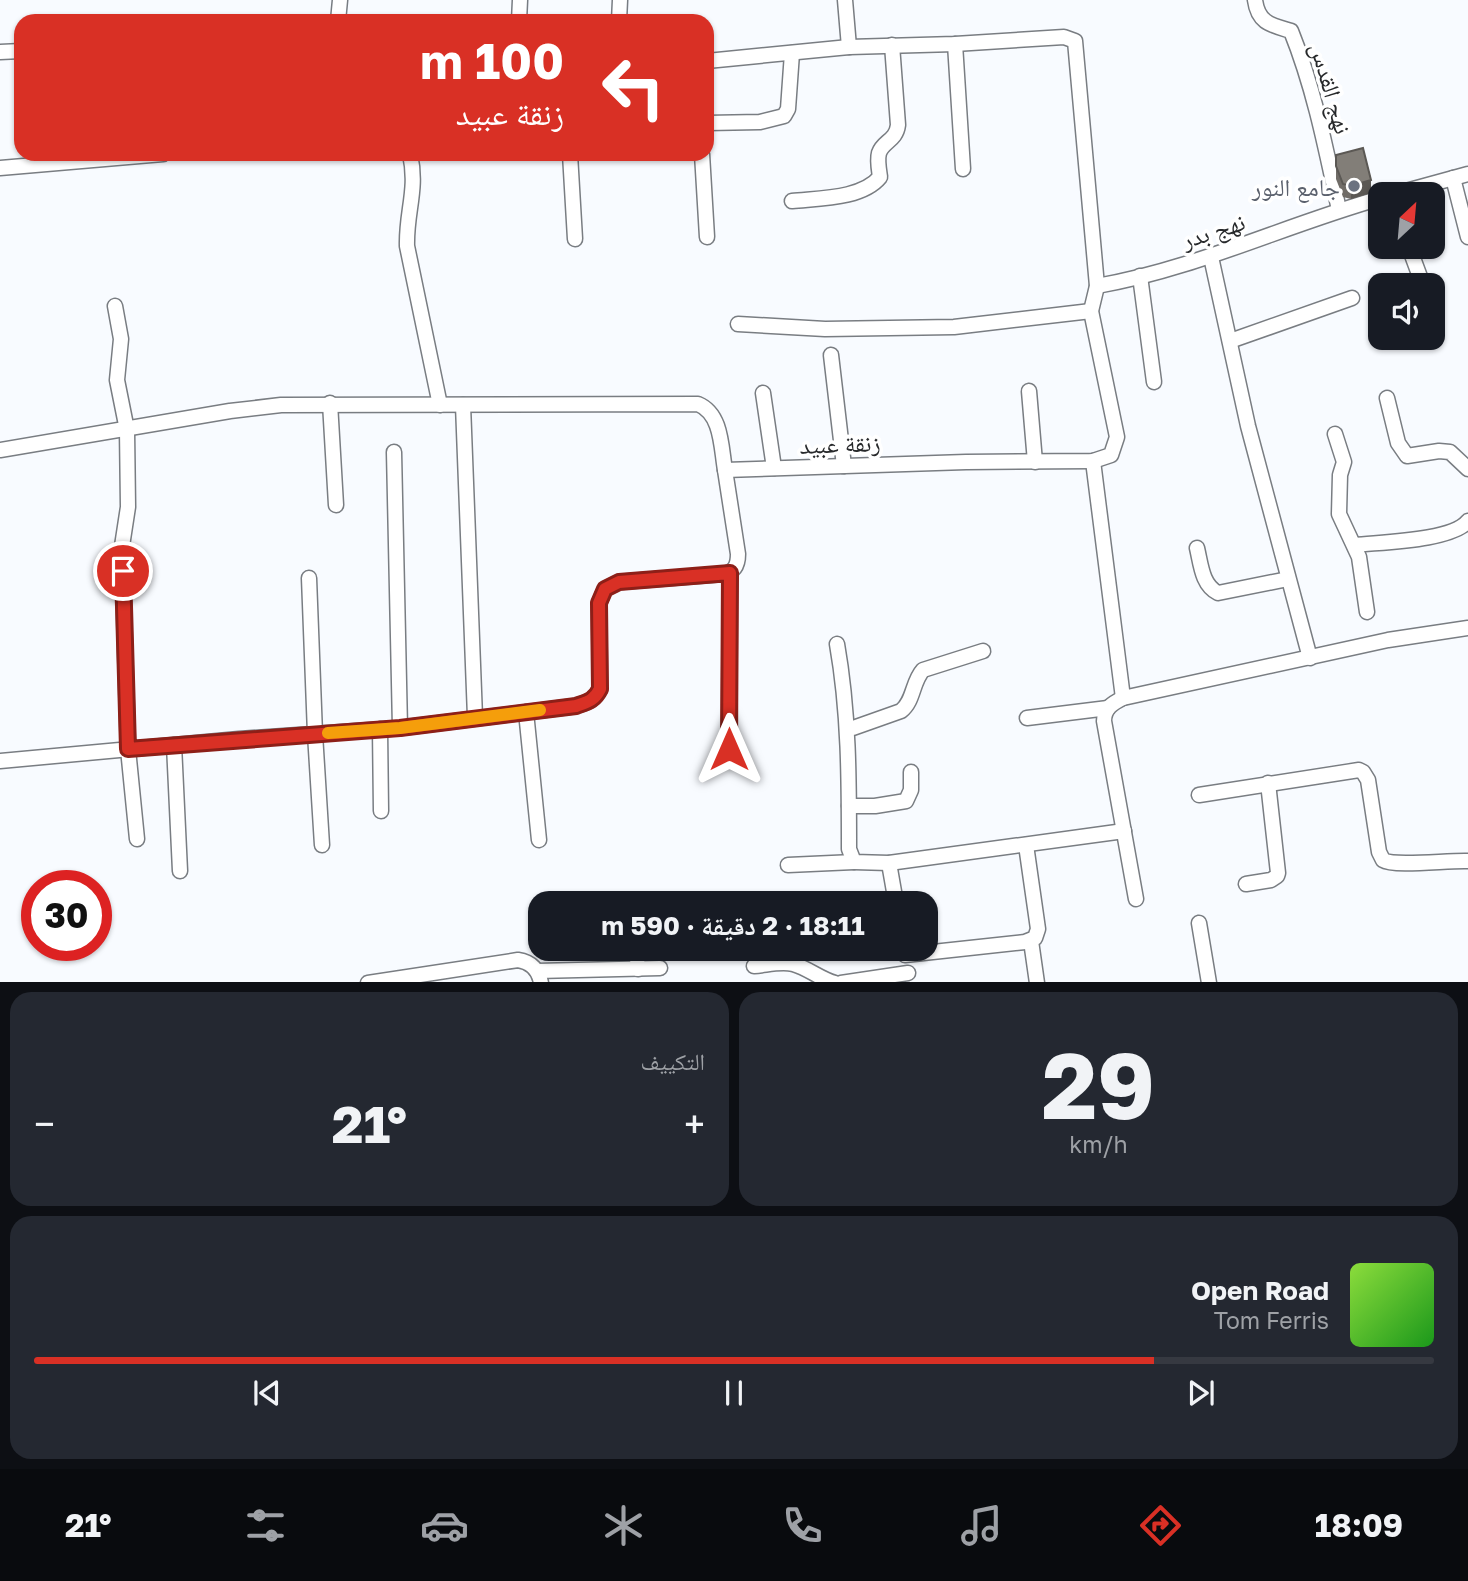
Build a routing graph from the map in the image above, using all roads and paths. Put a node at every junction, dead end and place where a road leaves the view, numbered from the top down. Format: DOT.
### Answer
graph roads {
  1 [pos="845,0"];
  2 [pos="1255,0"];
  3 [pos="955,44"];
  4 [pos="892,45"];
  5 [pos="849,47"];
  6 [pos="792,53"];
  7 [pos="714,60"];
  8 [pos="714,123"];
  9 [pos="49,161"];
  10 [pos="411,161"];
  11 [pos="570,161"];
  12 [pos="702,161"];
  13 [pos="0,168"];
  14 [pos="963,170"];
  15 [pos="1468,174"];
  16 [pos="1453,178"];
  17 [pos="1438,182"];
  18 [pos="792,201"];
  19 [pos="1368,202"];
  20 [pos="1339,210"];
  21 [pos="707,237"];
  22 [pos="1468,237"];
  23 [pos="575,239"];
  24 [pos="1211,257"];
  25 [pos="1140,276"];
  26 [pos="1097,285"];
  27 [pos="1352,298"];
  28 [pos="115,306"];
  29 [pos="1091,311"];
  30 [pos="738,324"];
  31 [pos="1230,341"];
  32 [pos="831,355"];
  33 [pos="1154,382"];
  34 [pos="1029,391"];
  35 [pos="763,393"];
  36 [pos="1387,398"];
  37 [pos="330,404"];
  38 [pos="440,405"];
  39 [pos="463,405"];
  40 [pos="127,430"];
  41 [pos="1335,434"];
  42 [pos="0,450"];
  43 [pos="394,452"];
  44 [pos="1093,461"];
  45 [pos="1035,462"];
  46 [pos="844,466"];
  47 [pos="774,468"];
  48 [pos="1468,469"];
  49 [pos="725,470"];
  50 [pos="335,505"];
  51 [pos="1468,522"];
  52 [pos="1355,545"];
  53 [pos="1197,548"];
  54 [pos="730,573"];
  55 [pos="309,578"];
  56 [pos="1288,579"];
  57 [pos="1367,612"];
  58 [pos="1468,628"];
  59 [pos="837,644"];
  60 [pos="983,651"];
  61 [pos="1310,658"];
  62 [pos="1123,698"];
  63 [pos="1108,708"];
  64 [pos="526,712"];
  65 [pos="475,717"];
  66 [pos="1027,718"];
  67 [pos="400,728"];
  68 [pos="847,728"];
  69 [pos="380,729"];
  70 [pos="315,734"];
  71 [pos="174,745"];
  72 [pos="128,749"];
  73 [pos="729,749"];
  74 [pos="0,761"];
  75 [pos="911,772"];
  76 [pos="1268,783"];
  77 [pos="1199,794"];
  78 [pos="849,806"];
  79 [pos="381,811"];
  80 [pos="1124,831"];
  81 [pos="136,839"];
  82 [pos="539,839"];
  83 [pos="322,845"];
  84 [pos="1026,845"];
  85 [pos="1468,861"];
  86 [pos="854,862"];
  87 [pos="889,863"];
  88 [pos="788,865"];
  89 [pos="180,871"];
  90 [pos="1247,884"];
  91 [pos="894,891"];
  92 [pos="1136,899"];
  93 [pos="1199,923"];
  94 [pos="1031,941"];
  95 [pos="938,949"];
  96 [pos="637,961"];
  97 [pos="754,966"];
  98 [pos="660,968"];
  99 [pos="638,969"];
  100 [pos="539,977"];
  101 [pos="909,978"];
  102 [pos="368,982"];
  103 [pos="835,982"];
  104 [pos="841,982"];
  105 [pos="1037,982"];
  106 [pos="1209,982"];
  1 -- 5 [label="street"];
  2 -- 20 [label="street, نهج القدس"];
  3 -- 4 [label="street"];
  3 -- 14 [label="street"];
  3 -- 26 [label="street"];
  4 -- 5 [label="street"];
  4 -- 18 [label="street"];
  5 -- 6 [label="street"];
  6 -- 7 [label="street"];
  6 -- 8 [label="street"];
  9 -- 13 [label="street"];
  10 -- 38 [label="street"];
  11 -- 23 [label="street"];
  12 -- 21 [label="street"];
  15 -- 16 [label="street"];
  16 -- 17 [label="street"];
  16 -- 22 [label="street"];
  19 -- 20 [label="street, نهج بدر"];
  20 -- 24 [label="street, نهج بدر"];
  24 -- 25 [label="street, نهج بدر"];
  24 -- 31 [label="street"];
  25 -- 26 [label="street, نهج بدر"];
  25 -- 33 [label="street"];
  26 -- 29 [label="street"];
  27 -- 31 [label="street"];
  28 -- 40 [label="street"];
  29 -- 30 [label="street"];
  29 -- 44 [label="street"];
  31 -- 56 [label="street"];
  32 -- 46 [label="street"];
  34 -- 45 [label="street"];
  35 -- 47 [label="street"];
  36 -- 48 [label="street"];
  37 -- 38 [label="street"];
  37 -- 40 [label="street"];
  37 -- 50 [label="street"];
  38 -- 39 [label="street"];
  39 -- 49 [label="street"];
  39 -- 65 [label="street"];
  40 -- 42 [label="street"];
  40 -- 72 [label="street"];
  41 -- 52 [label="street"];
  43 -- 67 [label="street"];
  44 -- 45 [label="street, زنقة عبيد"];
  44 -- 62 [label="street"];
  45 -- 46 [label="street, زنقة عبيد"];
  46 -- 47 [label="street, زنقة عبيد"];
  47 -- 49 [label="street, زنقة عبيد"];
  49 -- 54 [label="street"];
  51 -- 52 [label="street"];
  52 -- 57 [label="street"];
  53 -- 56 [label="street"];
  54 -- 64 [label="street"];
  54 -- 73 [label="street"];
  55 -- 70 [label="street"];
  56 -- 61 [label="street"];
  58 -- 61 [label="street"];
  59 -- 68 [label="street"];
  60 -- 68 [label="street"];
  61 -- 62 [label="street"];
  62 -- 63 [label="street"];
  63 -- 66 [label="street"];
  63 -- 80 [label="street"];
  64 -- 65 [label="street"];
  64 -- 82 [label="street"];
  65 -- 67 [label="street"];
  67 -- 69 [label="street"];
  68 -- 78 [label="street"];
  69 -- 70 [label="street"];
  69 -- 79 [label="street"];
  70 -- 71 [label="street"];
  70 -- 83 [label="street"];
  71 -- 72 [label="street"];
  71 -- 89 [label="street"];
  72 -- 74 [label="street"];
  72 -- 81 [label="street"];
  75 -- 78 [label="street"];
  76 -- 77 [label="street"];
  76 -- 85 [label="street"];
  76 -- 90 [label="street"];
  78 -- 86 [label="street"];
  80 -- 84 [label="street"];
  80 -- 92 [label="street"];
  84 -- 87 [label="street"];
  84 -- 94 [label="street"];
  86 -- 87 [label="street"];
  86 -- 88 [label="street"];
  87 -- 91 [label="street"];
  93 -- 106 [label="street"];
  94 -- 95 [label="street"];
  94 -- 105 [label="street"];
  96 -- 99 [label="street"];
  97 -- 103 [label="street"];
  98 -- 99 [label="street"];
  99 -- 100 [label="street"];
  100 -- 102 [label="street"];
  101 -- 104 [label="street"];
}
